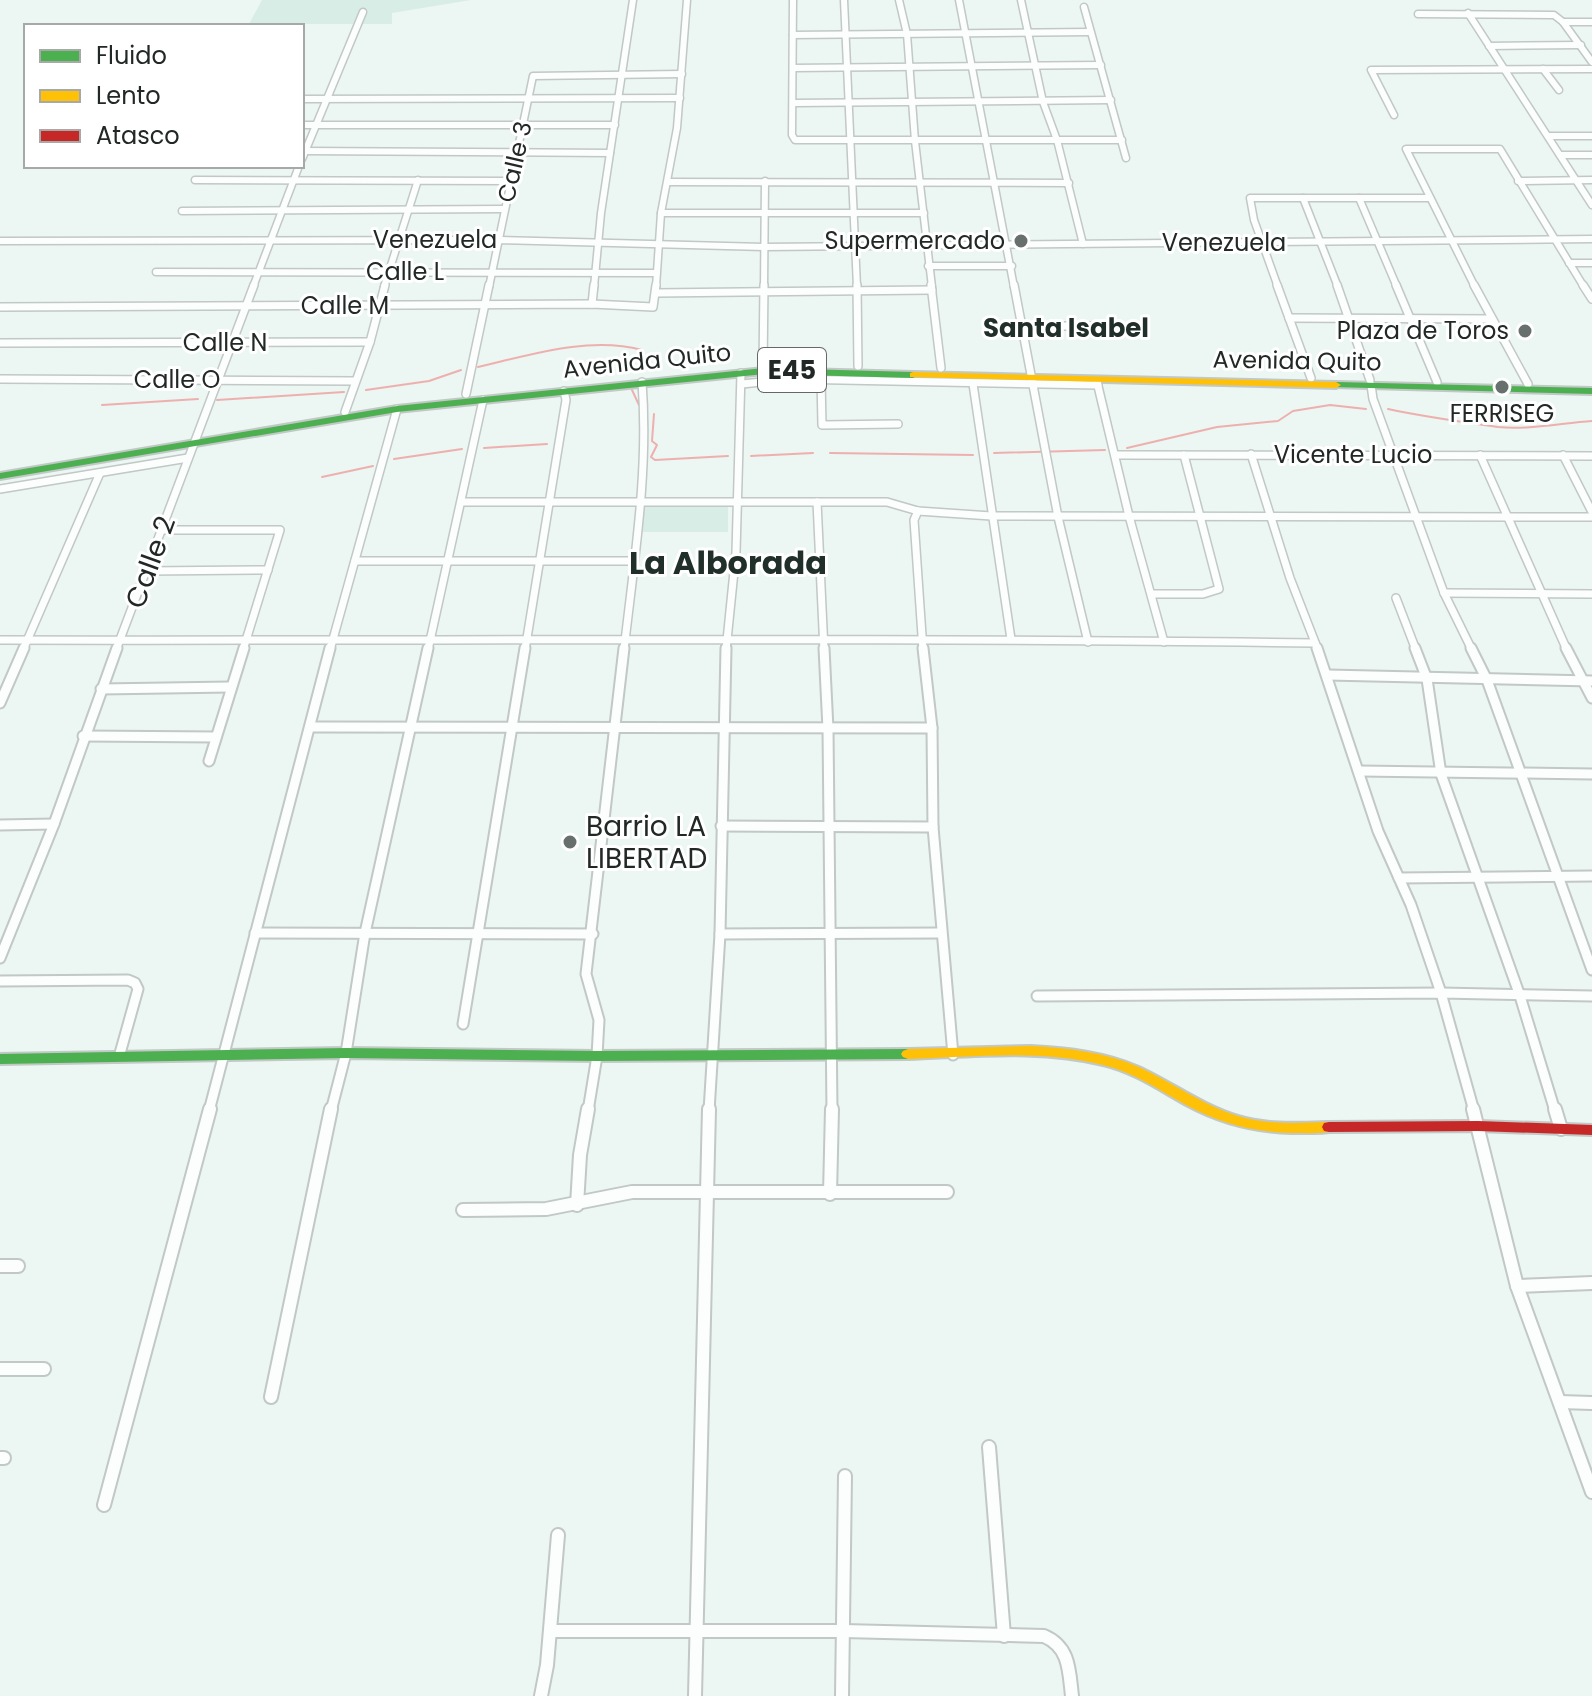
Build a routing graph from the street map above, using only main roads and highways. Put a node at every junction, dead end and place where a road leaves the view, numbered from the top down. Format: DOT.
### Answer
graph roads {
  1 [pos="1034,378"];
  2 [pos="1370,382"];
  3 [pos="1592,388"];
  4 [pos="194,440"];
  5 [pos="0,473"];
  6 [pos="0,1059"];
  7 [pos="1592,1130"];
  1 -- 2 [label="main road, Avenida Quito / E45"];
  1 -- 2 [label="main road, Avenida Quito / E45"];
  1 -- 4 [label="main road, Avenida Quito / E45"];
  1 -- 4 [label="main road, Avenida Quito / E45"];
  2 -- 3 [label="main road, Avenida Quito / E45"];
  2 -- 3 [label="main road, Avenida Quito / E45"];
  4 -- 5 [label="main road, Avenida Quito / E45"];
  6 -- 7 [label="main road"];
}
